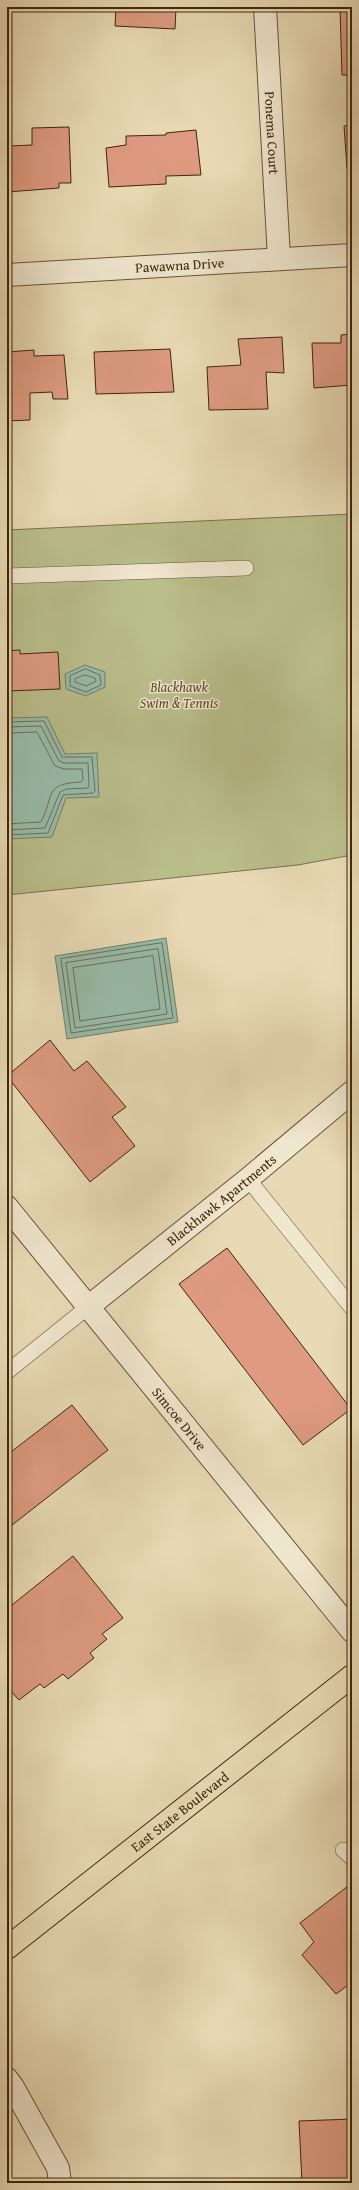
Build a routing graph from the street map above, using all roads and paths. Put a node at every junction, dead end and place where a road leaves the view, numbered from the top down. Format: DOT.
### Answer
graph roads {
  1 [pos="265,7"];
  2 [pos="352,255"];
  3 [pos="279,258"];
  4 [pos="7,275"];
  5 [pos="246,568"];
  6 [pos="7,576"];
  7 [pos="352,1092"];
  8 [pos="248,1179"];
  9 [pos="7,1207"];
  10 [pos="88,1306"];
  11 [pos="352,1308"];
  12 [pos="7,1372"];
  13 [pos="352,1631"];
  14 [pos="352,1676"];
  15 [pos="7,1948"];
  16 [pos="7,2079"];
  17 [pos="60,2183"];
  1 -- 3 [label="street, Ponema Court"];
  2 -- 3 [label="street, Pawawna Drive"];
  3 -- 4 [label="street, Pawawna Drive"];
  5 -- 6 [label="lane"];
  7 -- 8 [label="street, Blackhawk Apartments"];
  8 -- 10 [label="street, Blackhawk Apartments"];
  8 -- 11 [label="lane"];
  9 -- 10 [label="street, Simcoe Drive"];
  10 -- 12 [label="lane"];
  10 -- 13 [label="street, Simcoe Drive"];
  14 -- 15 [label="main road, East State Boulevard"];
  16 -- 17 [label="street"];
}
